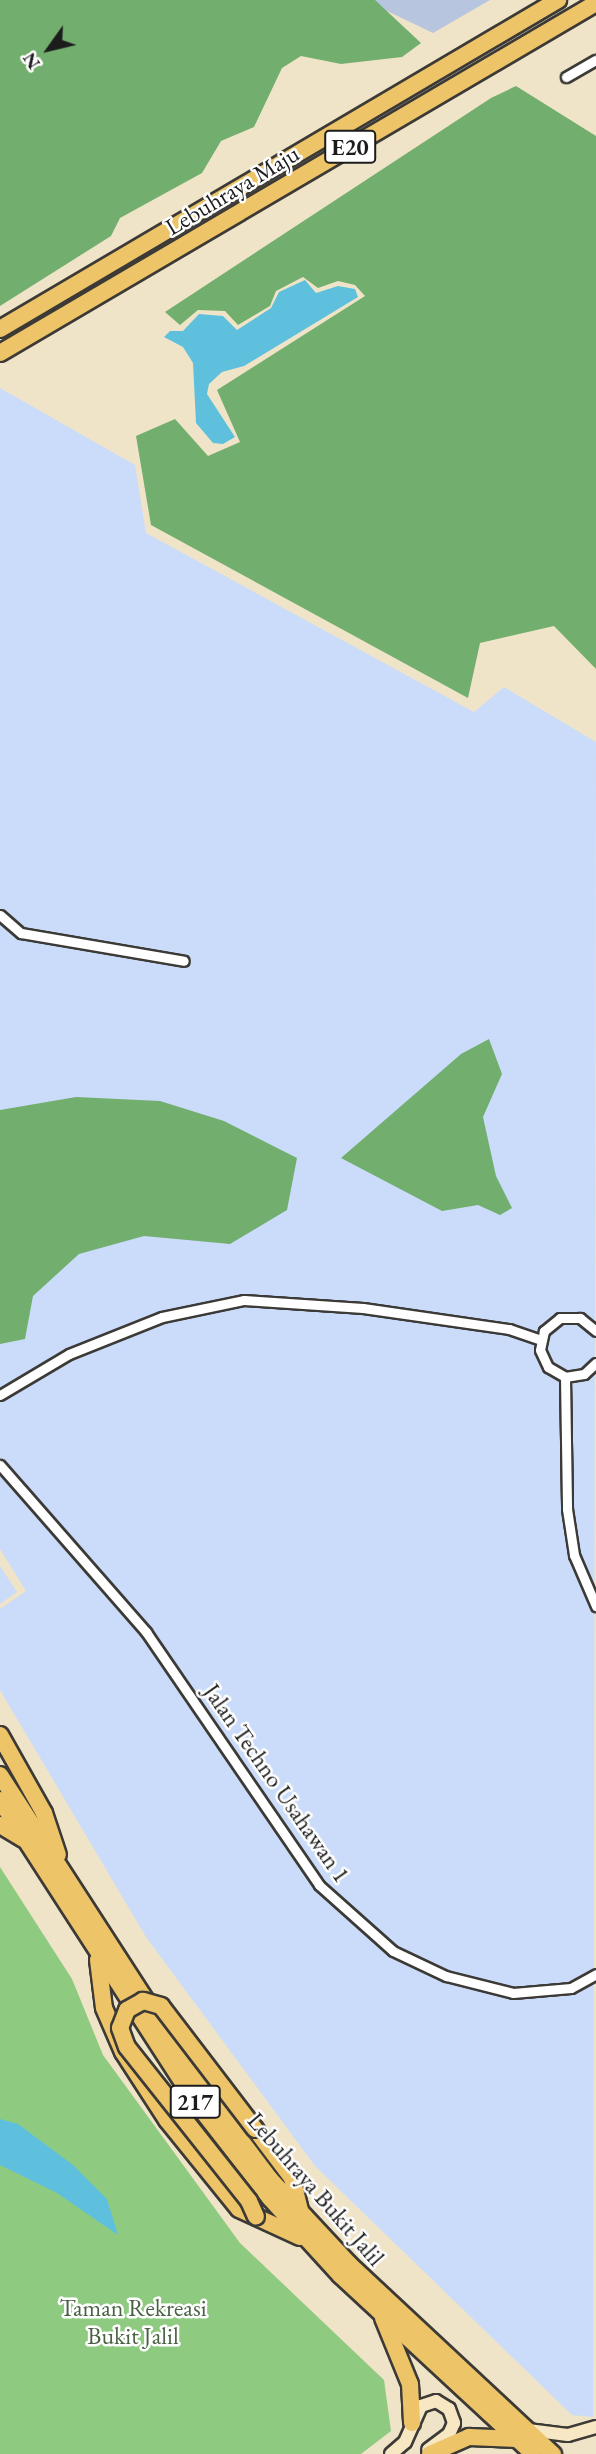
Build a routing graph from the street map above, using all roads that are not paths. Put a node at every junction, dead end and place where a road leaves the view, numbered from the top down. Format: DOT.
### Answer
graph roads {
  1 [pos="558,0"];
  2 [pos="596,3"];
  3 [pos="596,60"];
  4 [pos="566,77"];
  5 [pos="0,329"];
  6 [pos="0,353"];
  7 [pos="0,915"];
  8 [pos="184,961"];
  9 [pos="596,1331"];
  10 [pos="541,1340"];
  11 [pos="596,1363"];
  12 [pos="565,1377"];
  13 [pos="0,1395"];
  14 [pos="0,1465"];
  15 [pos="596,1606"];
  16 [pos="0,1735"];
  17 [pos="0,1775"];
  18 [pos="0,1800"];
  19 [pos="0,1825"];
  20 [pos="25,1840"];
  21 [pos="64,1876"];
  22 [pos="97,1954"];
  23 [pos="596,1974"];
  24 [pos="300,2212"];
  25 [pos="256,2217"];
  26 [pos="306,2239"];
  27 [pos="381,2314"];
  28 [pos="412,2423"];
  29 [pos="596,2427"];
  30 [pos="523,2434"];
  31 [pos="391,2454"];
  32 [pos="422,2454"];
  33 [pos="430,2454"];
  34 [pos="533,2454"];
  35 [pos="553,2454"];
  1 -- 5 [label="highway, Lebuhraya Maju / E20"];
  2 -- 6 [label="highway, Lebuhraya Maju / E20"];
  3 -- 4 [label="street"];
  7 -- 8 [label="street"];
  9 -- 10 [label="street"];
  10 -- 12 [label="street"];
  10 -- 13 [label="street"];
  11 -- 12 [label="street"];
  12 -- 15 [label="street"];
  14 -- 23 [label="street, Jalan Techno Usahawan 1"];
  16 -- 21 [label="highway"];
  17 -- 21 [label="highway, Lebuhraya Bukit Jalil / 217"];
  18 -- 20 [label="highway, Lebuhraya Bukit Jalil / 217"];
  19 -- 20 [label="highway"];
  20 -- 22 [label="highway, Lebuhraya Bukit Jalil / 217"];
  21 -- 24 [label="highway, Lebuhraya Bukit Jalil / 217"];
  22 -- 25 [label="highway"];
  22 -- 26 [label="highway, Lebuhraya Bukit Jalil / 217"];
  24 -- 25 [label="highway, bridge"];
  24 -- 30 [label="highway, Lebuhraya Bukit Jalil / 217"];
  25 -- 26 [label="highway"];
  26 -- 27 [label="highway, Lebuhraya Bukit Jalil / 217"];
  27 -- 28 [label="highway"];
  27 -- 30 [label="highway, Lebuhraya Bukit Jalil / 217"];
  28 -- 31 [label="street"];
  28 -- 32 [label="street"];
  29 -- 30 [label="street"];
  30 -- 33 [label="highway"];
  30 -- 34 [label="highway, Lebuhraya Bukit Jalil / 217"];
  30 -- 35 [label="highway, Lebuhraya Bukit Jalil / 217"];
}
